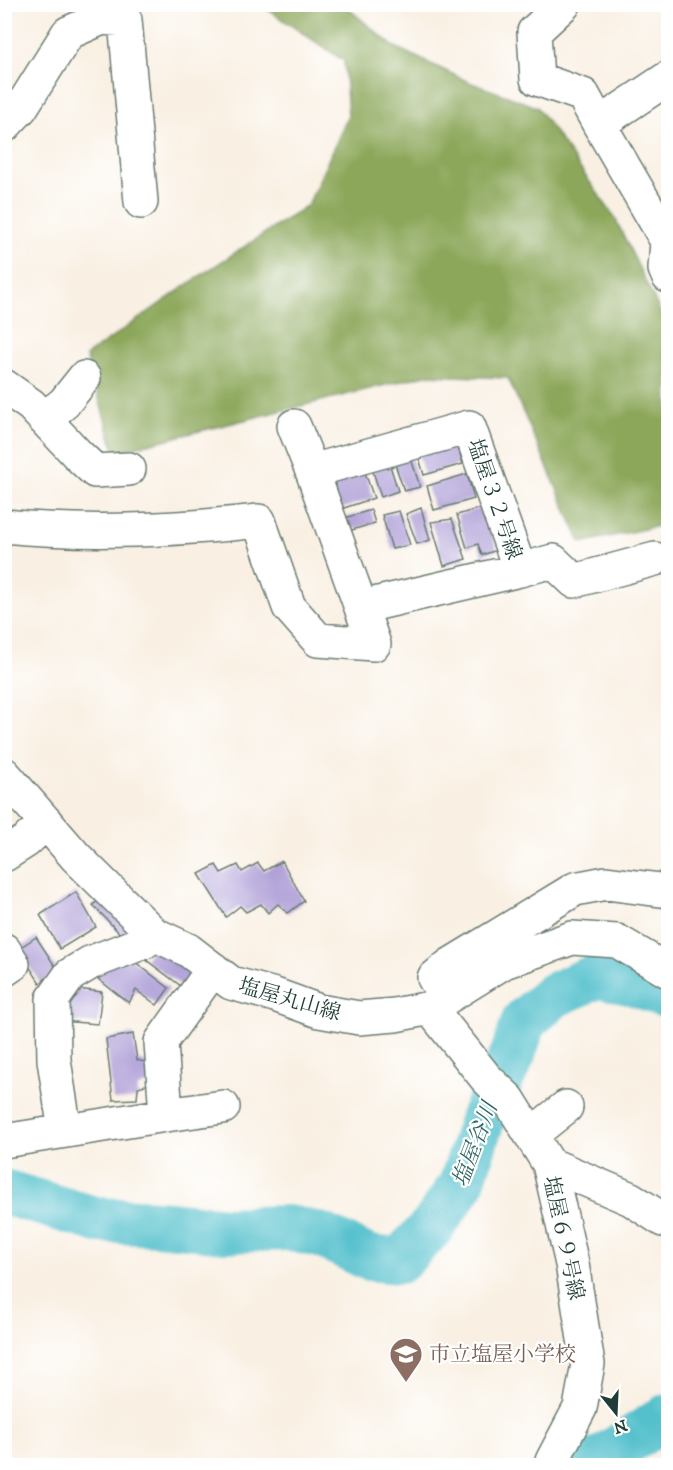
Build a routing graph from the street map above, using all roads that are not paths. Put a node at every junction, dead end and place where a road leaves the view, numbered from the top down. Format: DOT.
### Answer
graph roads {
  1 [pos="564,4"];
  2 [pos="669,78"];
  3 [pos="599,124"];
  4 [pos="4,126"];
  5 [pos="141,202"];
  6 [pos="668,240"];
  7 [pos="669,276"];
  8 [pos="84,378"];
  9 [pos="4,386"];
  10 [pos="44,419"];
  11 [pos="294,426"];
  12 [pos="129,469"];
  13 [pos="312,471"];
  14 [pos="4,526"];
  15 [pos="655,559"];
  16 [pos="520,570"];
  17 [pos="361,607"];
  18 [pos="4,774"];
  19 [pos="46,822"];
  20 [pos="4,855"];
  21 [pos="669,891"];
  22 [pos="154,934"];
  23 [pos="4,950"];
  24 [pos="213,969"];
  25 [pos="4,970"];
  26 [pos="669,971"];
  27 [pos="438,1003"];
  28 [pos="224,1107"];
  29 [pos="566,1107"];
  30 [pos="166,1115"];
  31 [pos="65,1131"];
  32 [pos="531,1135"];
  33 [pos="4,1141"];
  34 [pos="549,1164"];
  35 [pos="663,1220"];
  36 [pos="552,1466"];
  1 -- 3 [label="street"];
  2 -- 3 [label="street"];
  3 -- 6 [label="street"];
  4 -- 5 [label="street"];
  6 -- 7 [label="street"];
  8 -- 10 [label="street"];
  9 -- 10 [label="street"];
  10 -- 12 [label="street"];
  11 -- 13 [label="street"];
  13 -- 16 [label="street, 塩屋３２号線"];
  13 -- 17 [label="street"];
  14 -- 17 [label="street"];
  15 -- 16 [label="street"];
  16 -- 17 [label="street, 塩屋３２号線"];
  18 -- 19 [label="street, 塩屋丸山線"];
  19 -- 20 [label="street"];
  19 -- 22 [label="street, 塩屋丸山線"];
  21 -- 27 [label="street"];
  22 -- 24 [label="street, 塩屋丸山線"];
  22 -- 31 [label="street"];
  23 -- 25 [label="street"];
  24 -- 27 [label="street, 塩屋丸山線"];
  24 -- 30 [label="street"];
  26 -- 27 [label="street, 塩屋丸山線"];
  27 -- 32 [label="street, 塩屋６９号線"];
  28 -- 30 [label="street"];
  29 -- 32 [label="street"];
  30 -- 31 [label="street"];
  31 -- 33 [label="street"];
  32 -- 34 [label="street, 塩屋６９号線"];
  34 -- 35 [label="street"];
  34 -- 36 [label="street, 塩屋６９号線"];
}
